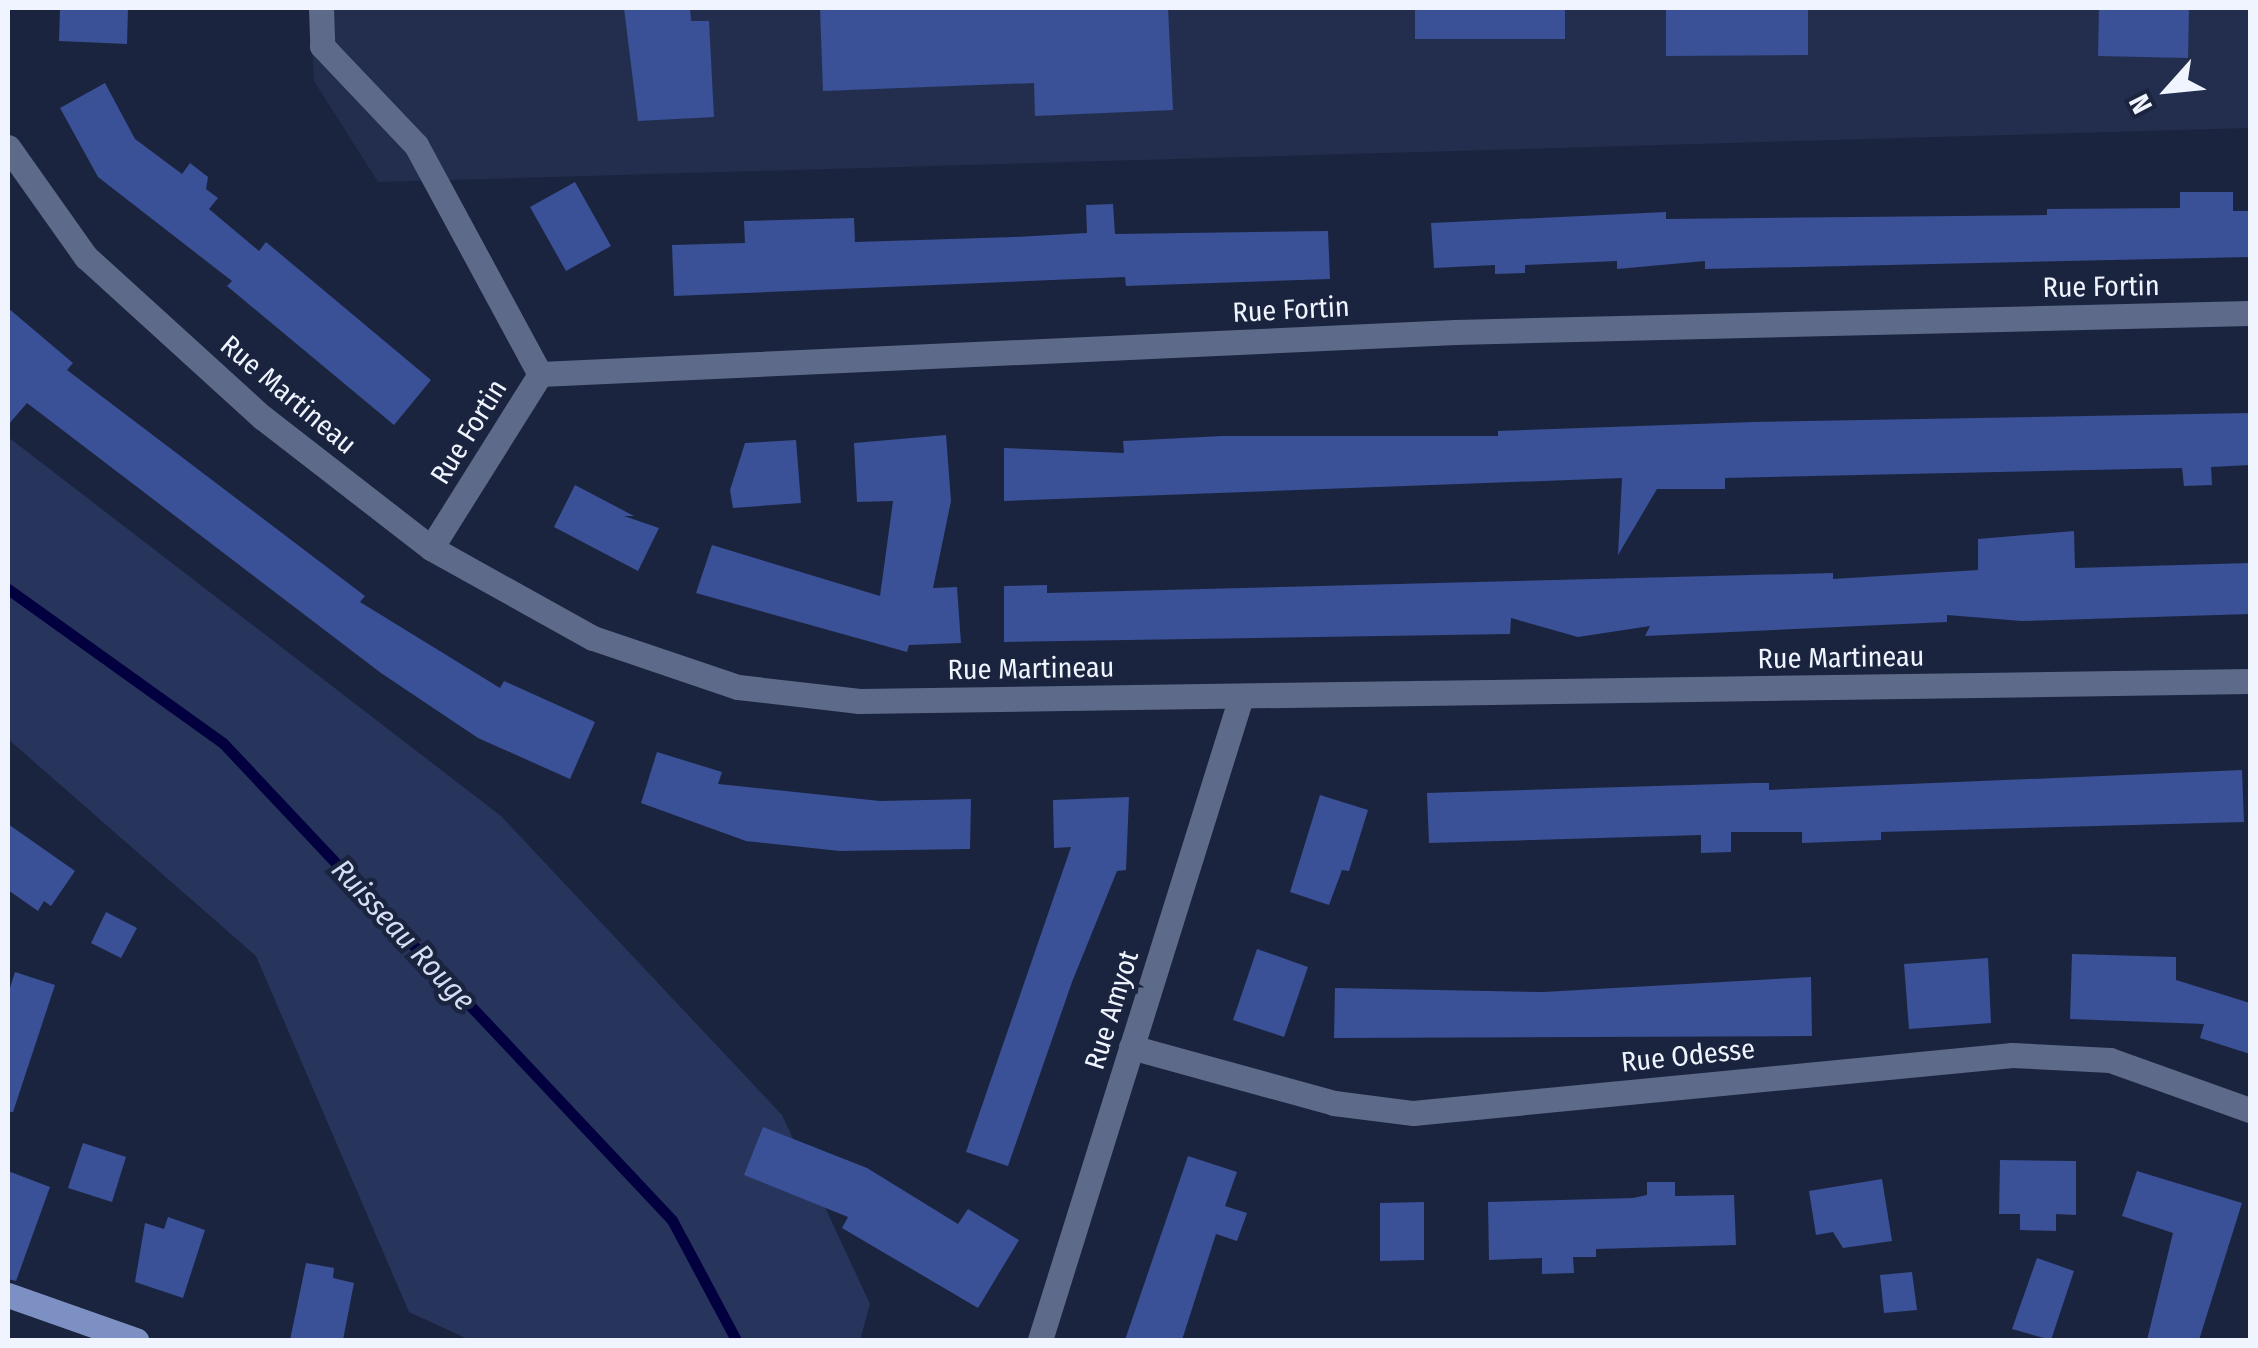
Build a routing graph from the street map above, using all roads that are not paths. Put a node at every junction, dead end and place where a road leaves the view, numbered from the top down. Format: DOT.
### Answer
graph roads {
  1 [pos="321,8"];
  2 [pos="8,147"];
  3 [pos="2250,313"];
  4 [pos="540,374"];
  5 [pos="431,548"];
  6 [pos="2250,681"];
  7 [pos="1241,697"];
  8 [pos="1131,1048"];
  9 [pos="2250,1110"];
  10 [pos="8,1295"];
  11 [pos="136,1340"];
  12 [pos="1040,1340"];
  1 -- 4 [label="street"];
  2 -- 5 [label="street, Rue Martineau"];
  3 -- 4 [label="street, Rue Fortin"];
  4 -- 5 [label="street, Rue Fortin"];
  5 -- 7 [label="street, Rue Martineau"];
  6 -- 7 [label="street, Rue Martineau"];
  7 -- 8 [label="street, Rue Amyot"];
  8 -- 9 [label="street, Rue Odesse"];
  8 -- 12 [label="street, Rue Amyot"];
  10 -- 11 [label="street"];
}
